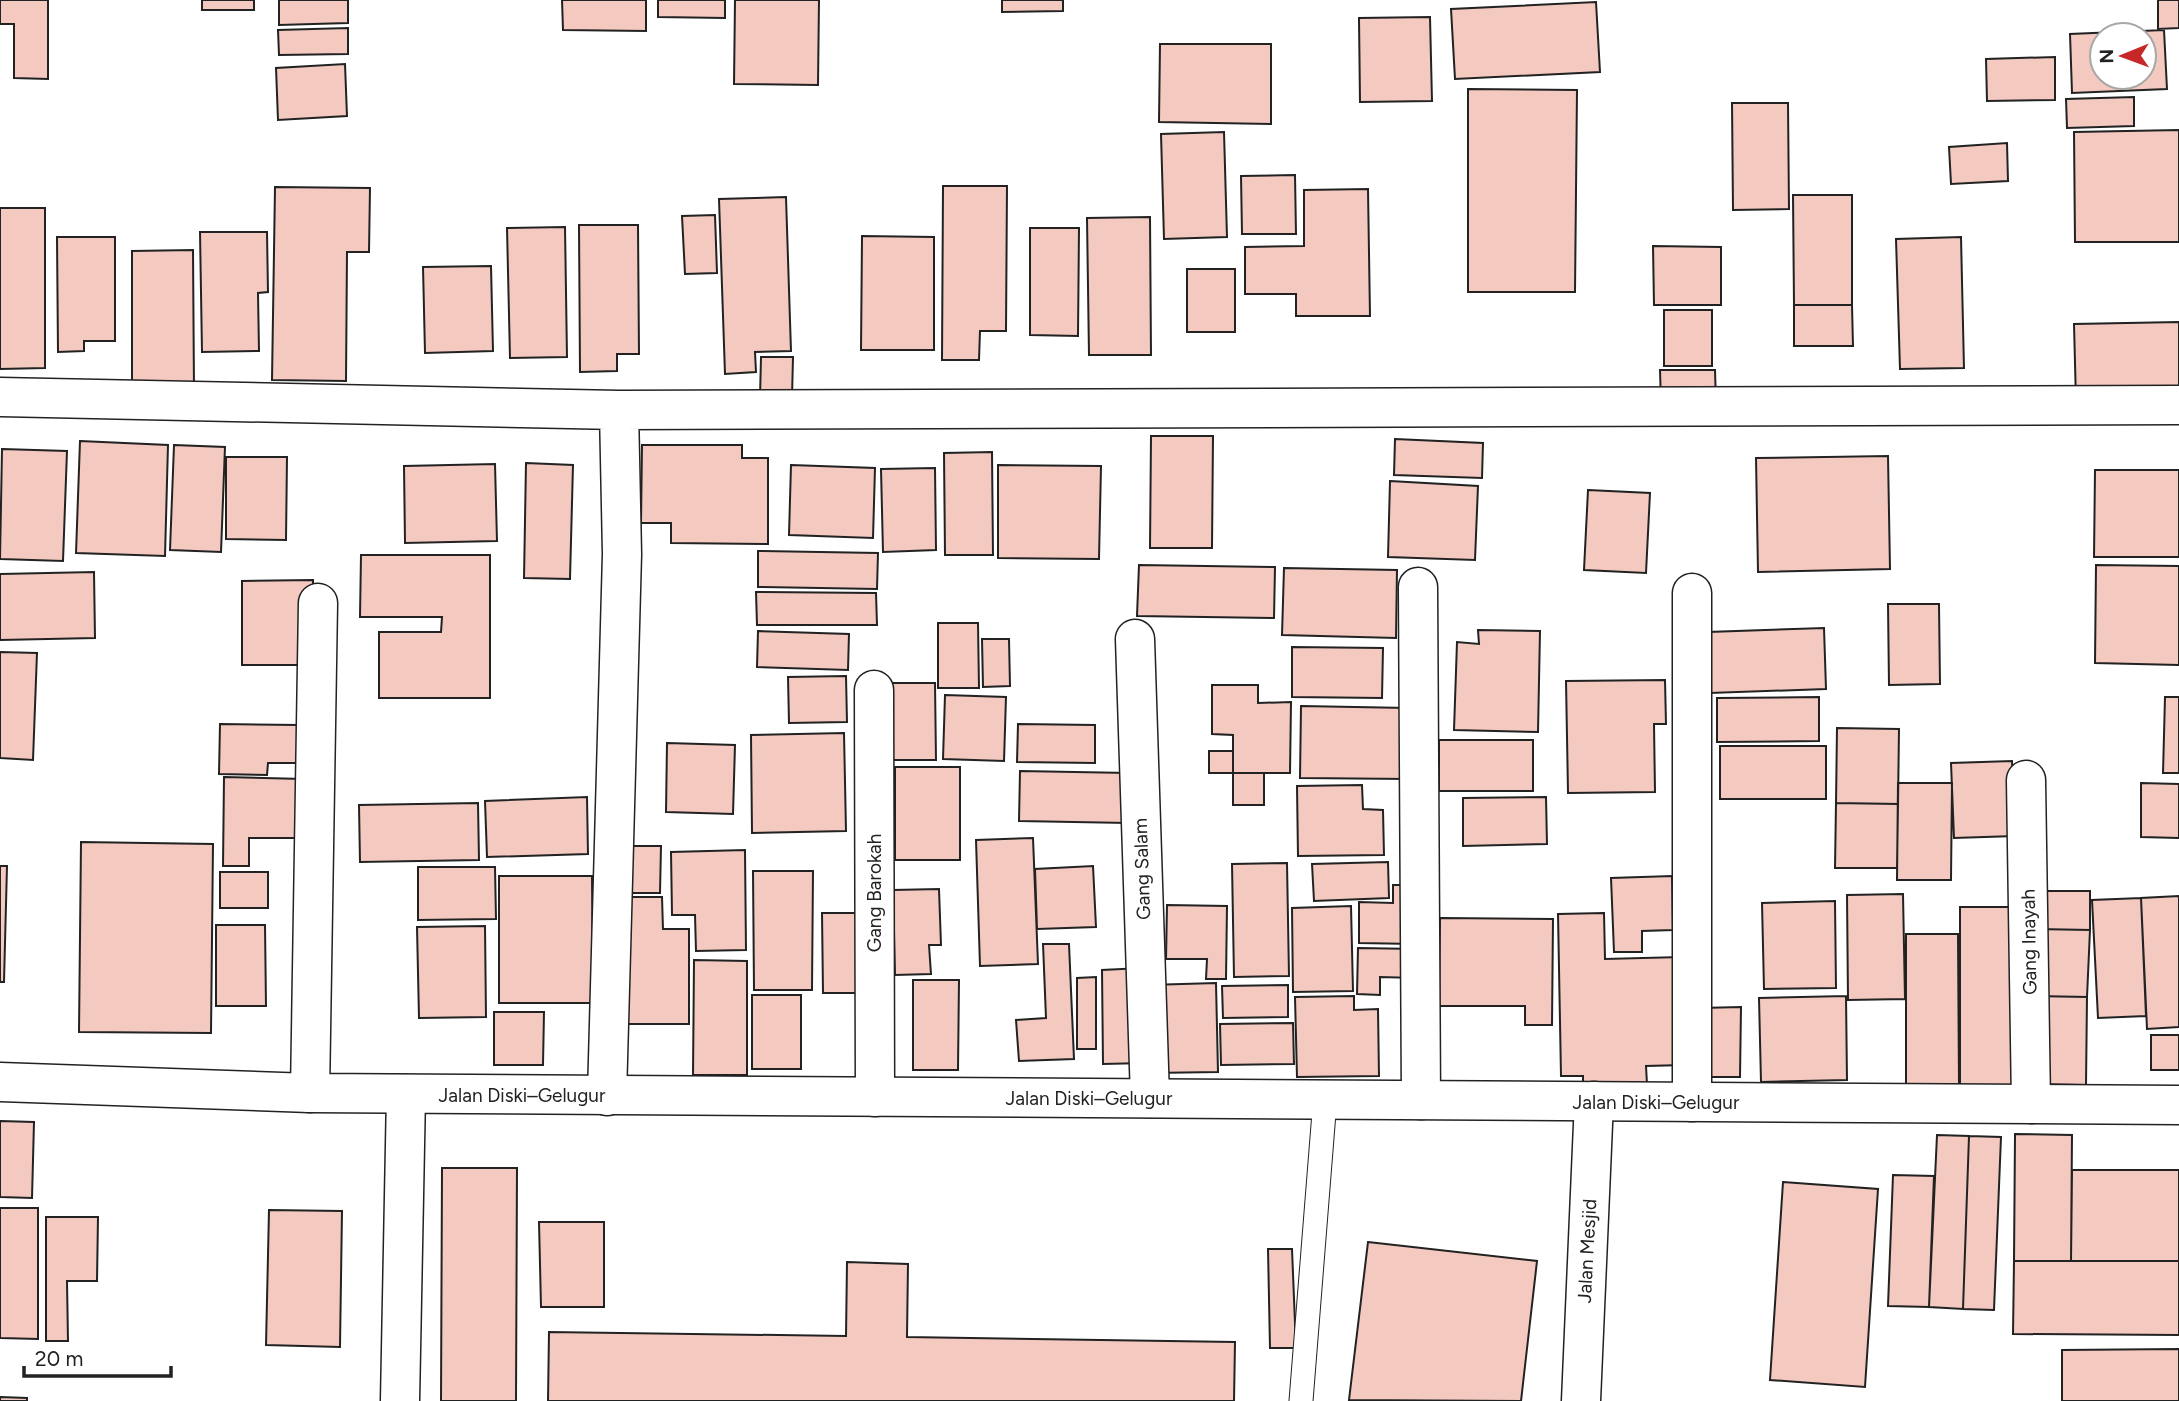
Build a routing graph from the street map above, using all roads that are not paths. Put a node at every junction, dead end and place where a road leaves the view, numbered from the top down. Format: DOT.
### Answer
graph roads {
  1 [pos="0,397"];
  2 [pos="2179,405"];
  3 [pos="619,410"];
  4 [pos="1418,587"];
  5 [pos="1692,593"];
  6 [pos="318,603"];
  7 [pos="1135,639"];
  8 [pos="874,690"];
  9 [pos="2026,780"];
  10 [pos="0,1082"];
  11 [pos="310,1093"];
  12 [pos="406,1094"];
  13 [pos="607,1096"];
  14 [pos="875,1097"];
  15 [pos="1150,1098"];
  16 [pos="1325,1100"];
  17 [pos="1421,1100"];
  18 [pos="1594,1101"];
  19 [pos="1692,1102"];
  20 [pos="2031,1104"];
  21 [pos="2179,1105"];
  22 [pos="400,1401"];
  23 [pos="1301,1401"];
  24 [pos="1581,1401"];
  1 -- 3 [label="street"];
  2 -- 3 [label="street"];
  3 -- 13 [label="street"];
  4 -- 17 [label="street"];
  5 -- 19 [label="street"];
  6 -- 11 [label="street"];
  7 -- 15 [label="street, Gang Salam"];
  8 -- 14 [label="street, Gang Barokah"];
  9 -- 20 [label="street, Gang Inayah"];
  10 -- 11 [label="street, Jalan Diski–Gelugur"];
  11 -- 12 [label="street, Jalan Diski–Gelugur"];
  12 -- 13 [label="street, Jalan Diski–Gelugur"];
  12 -- 22 [label="street"];
  13 -- 14 [label="street, Jalan Diski–Gelugur"];
  14 -- 15 [label="street, Jalan Diski–Gelugur"];
  15 -- 16 [label="street, Jalan Diski–Gelugur"];
  16 -- 17 [label="street, Jalan Diski–Gelugur"];
  16 -- 23 [label="lane"];
  17 -- 18 [label="street, Jalan Diski–Gelugur"];
  18 -- 19 [label="street, Jalan Diski–Gelugur"];
  18 -- 24 [label="street, Jalan Mesjid"];
  19 -- 20 [label="street, Jalan Diski–Gelugur"];
  20 -- 21 [label="street, Jalan Diski–Gelugur"];
}
